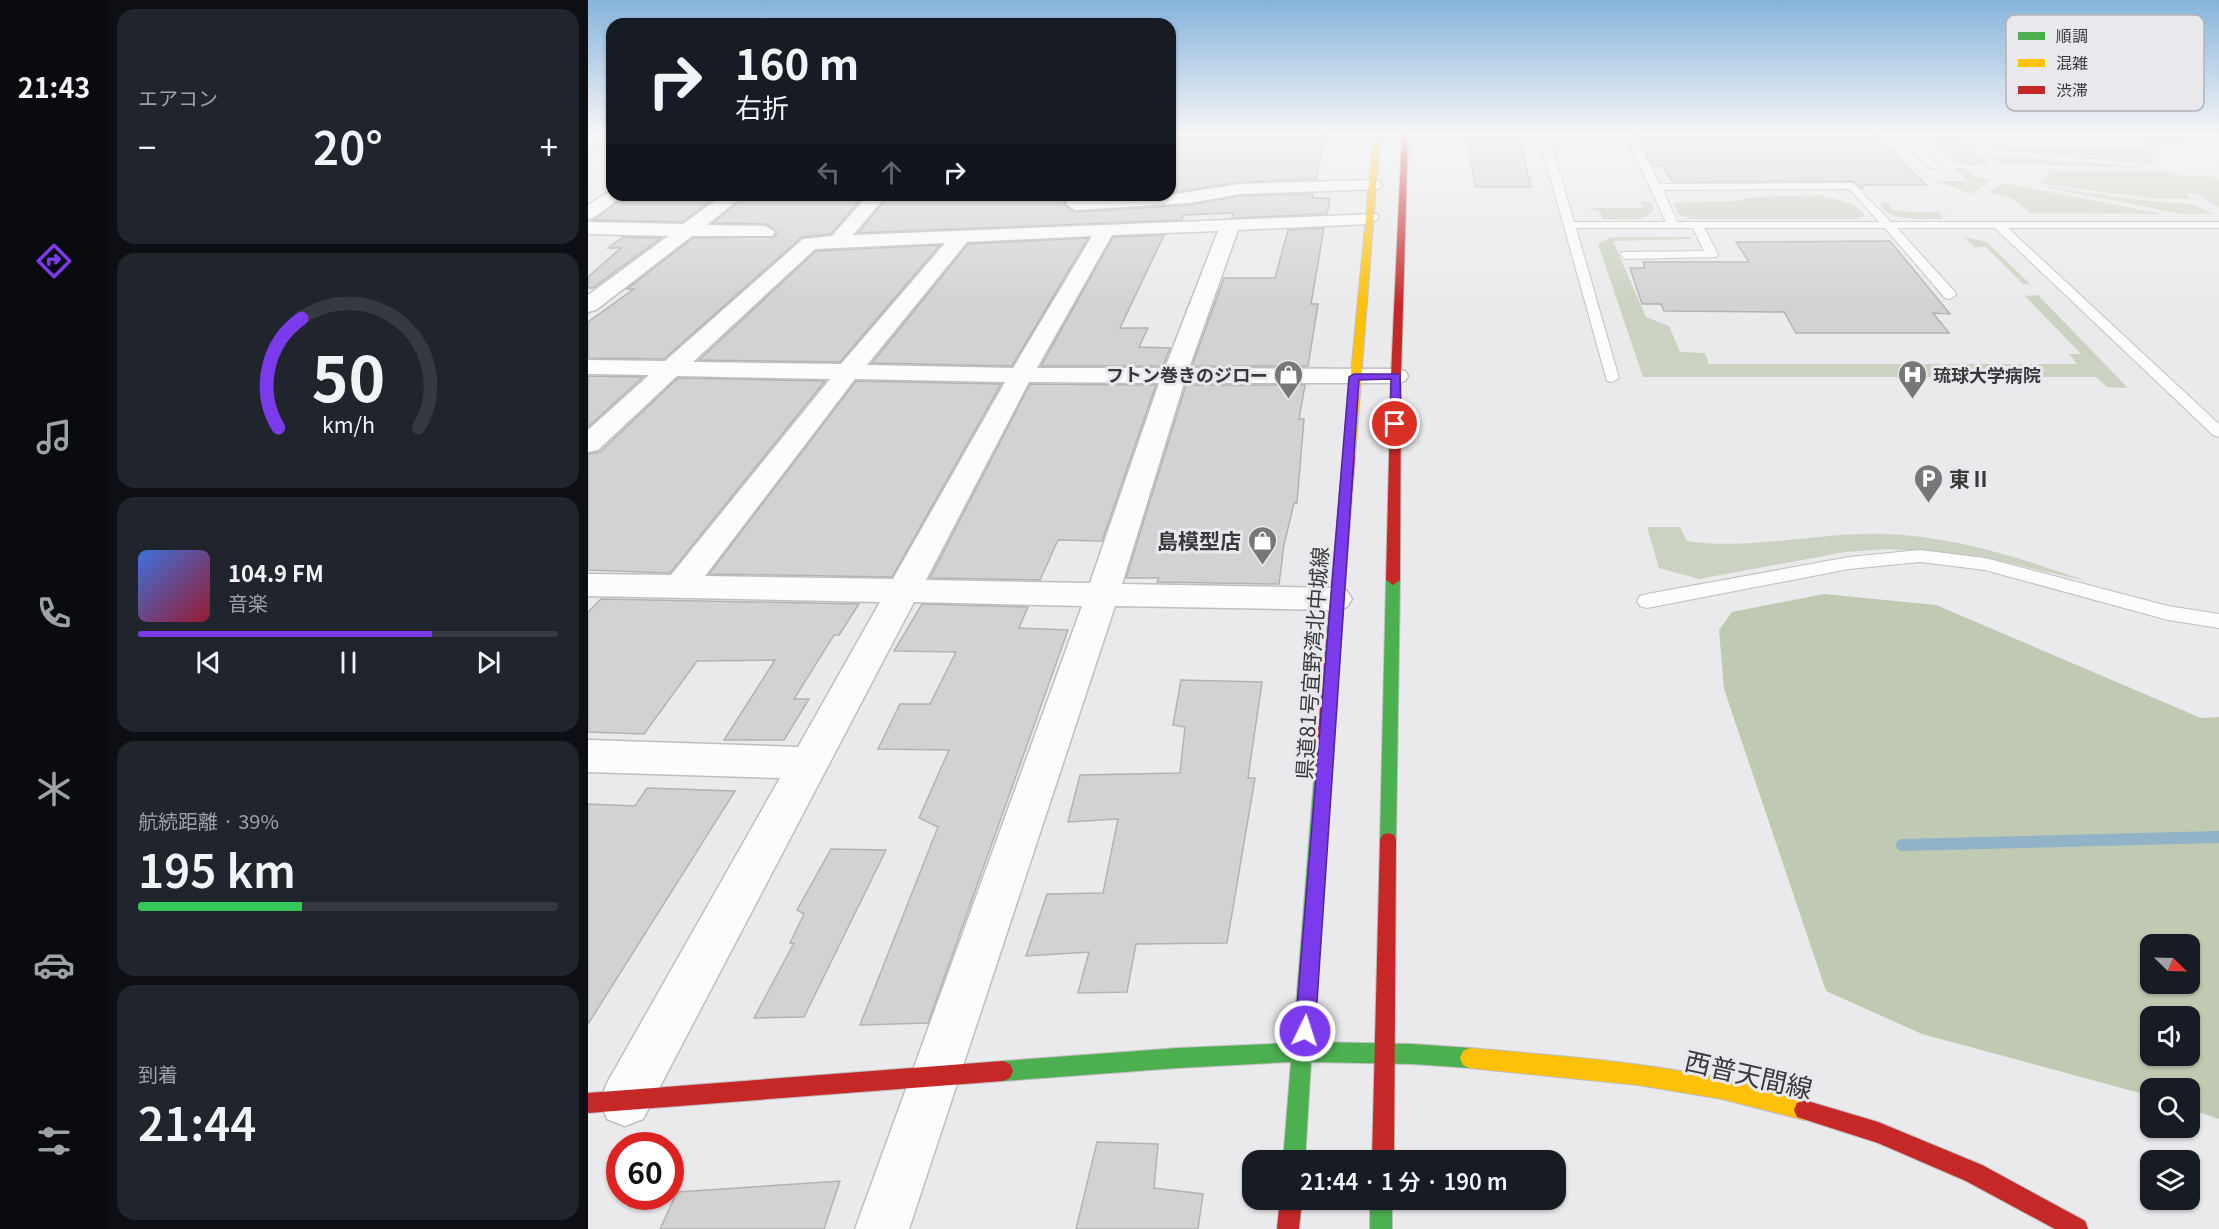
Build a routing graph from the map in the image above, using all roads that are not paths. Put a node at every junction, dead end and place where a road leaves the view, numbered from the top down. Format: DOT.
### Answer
graph roads {
  1 [pos="1232,190"];
  2 [pos="1373,190"];
  3 [pos="1403,190"];
  4 [pos="1560,190"];
  5 [pos="1658,190"];
  6 [pos="1857,190"];
  7 [pos="1176,200"];
  8 [pos="606,201"];
  9 [pos="727,201"];
  10 [pos="873,201"];
  11 [pos="1076,201"];
  12 [pos="1170,201"];
  13 [pos="1116,209"];
  14 [pos="588,213"];
  15 [pos="1370,218"];
  16 [pos="1230,224"];
  17 [pos="1887,224"];
  18 [pos="1997,224"];
  19 [pos="1570,225"];
  20 [pos="1673,225"];
  21 [pos="1696,225"];
  22 [pos="2219,225"];
  23 [pos="588,228"];
  24 [pos="686,231"];
  25 [pos="765,232"];
  26 [pos="961,236"];
  27 [pos="837,242"];
  28 [pos="1626,255"];
  29 [pos="1950,295"];
  30 [pos="588,305"];
  31 [pos="588,367"];
  32 [pos="671,368"];
  33 [pos="848,372"];
  34 [pos="1021,375"];
  35 [pos="1174,376"];
  36 [pos="1396,376"];
  37 [pos="1354,377"];
  38 [pos="1612,378"];
  39 [pos="2219,432"];
  40 [pos="588,444"];
  41 [pos="588,585"];
  42 [pos="679,587"];
  43 [pos="901,593"];
  44 [pos="1102,596"];
  45 [pos="1336,599"];
  46 [pos="1647,601"];
  47 [pos="2219,621"];
  48 [pos="588,756"];
  49 [pos="809,764"];
  50 [pos="1303,1053"];
  51 [pos="1386,1053"];
  52 [pos="933,1077"];
  53 [pos="625,1101"];
  54 [pos="588,1103"];
  55 [pos="1295,1150"];
  56 [pos="1383,1150"];
  57 [pos="1290,1210"];
  58 [pos="1382,1210"];
  59 [pos="882,1229"];
  60 [pos="1288,1229"];
  61 [pos="1381,1229"];
  62 [pos="2077,1229"];
  1 -- 7 [label="street"];
  2 -- 15 [label="main road, 県道81号宜野湾北中城線"];
  3 -- 36 [label="main road"];
  4 -- 19 [label="lane"];
  5 -- 20 [label="lane"];
  6 -- 17 [label="lane"];
  8 -- 14 [label="street"];
  9 -- 24 [label="street"];
  10 -- 27 [label="street"];
  11 -- 13 [label="street"];
  12 -- 13 [label="street"];
  13 -- 16 [label="street"];
  13 -- 26 [label="street"];
  13 -- 34 [label="street"];
  15 -- 16 [label="street"];
  15 -- 37 [label="main road, 県道81号宜野湾北中城線"];
  16 -- 35 [label="street"];
  17 -- 18 [label="lane"];
  17 -- 21 [label="lane"];
  17 -- 29 [label="lane"];
  18 -- 22 [label="lane"];
  18 -- 39 [label="lane"];
  19 -- 20 [label="lane"];
  19 -- 38 [label="lane"];
  20 -- 21 [label="lane"];
  21 -- 28 [label="lane"];
  23 -- 24 [label="street"];
  24 -- 25 [label="street"];
  24 -- 30 [label="street"];
  26 -- 27 [label="street"];
  26 -- 33 [label="street"];
  27 -- 32 [label="street"];
  31 -- 32 [label="street"];
  32 -- 33 [label="street"];
  32 -- 40 [label="street"];
  33 -- 34 [label="street"];
  33 -- 42 [label="street"];
  34 -- 35 [label="street"];
  34 -- 43 [label="street"];
  35 -- 37 [label="street"];
  35 -- 44 [label="street"];
  36 -- 37 [label="street"];
  36 -- 51 [label="main road"];
  37 -- 45 [label="main road, 県道81号宜野湾北中城線"];
  41 -- 42 [label="street"];
  42 -- 43 [label="street"];
  43 -- 44 [label="street"];
  43 -- 49 [label="street"];
  44 -- 45 [label="street"];
  44 -- 52 [label="street"];
  45 -- 50 [label="main road, 県道81号宜野湾北中城線"];
  46 -- 47 [label="lane"];
  48 -- 49 [label="street"];
  49 -- 53 [label="street"];
  50 -- 51 [label="main road, 西普天間線"];
  50 -- 52 [label="main road, 西普天間線"];
  50 -- 55 [label="main road, 県道81号宜野湾北中城線"];
  51 -- 56 [label="main road"];
  51 -- 62 [label="main road, 西普天間線"];
  52 -- 53 [label="main road, 西普天間線"];
  52 -- 59 [label="street"];
  53 -- 54 [label="main road, 西普天間線"];
  57 -- 60 [label="main road"];
  58 -- 61 [label="main road"];
}
